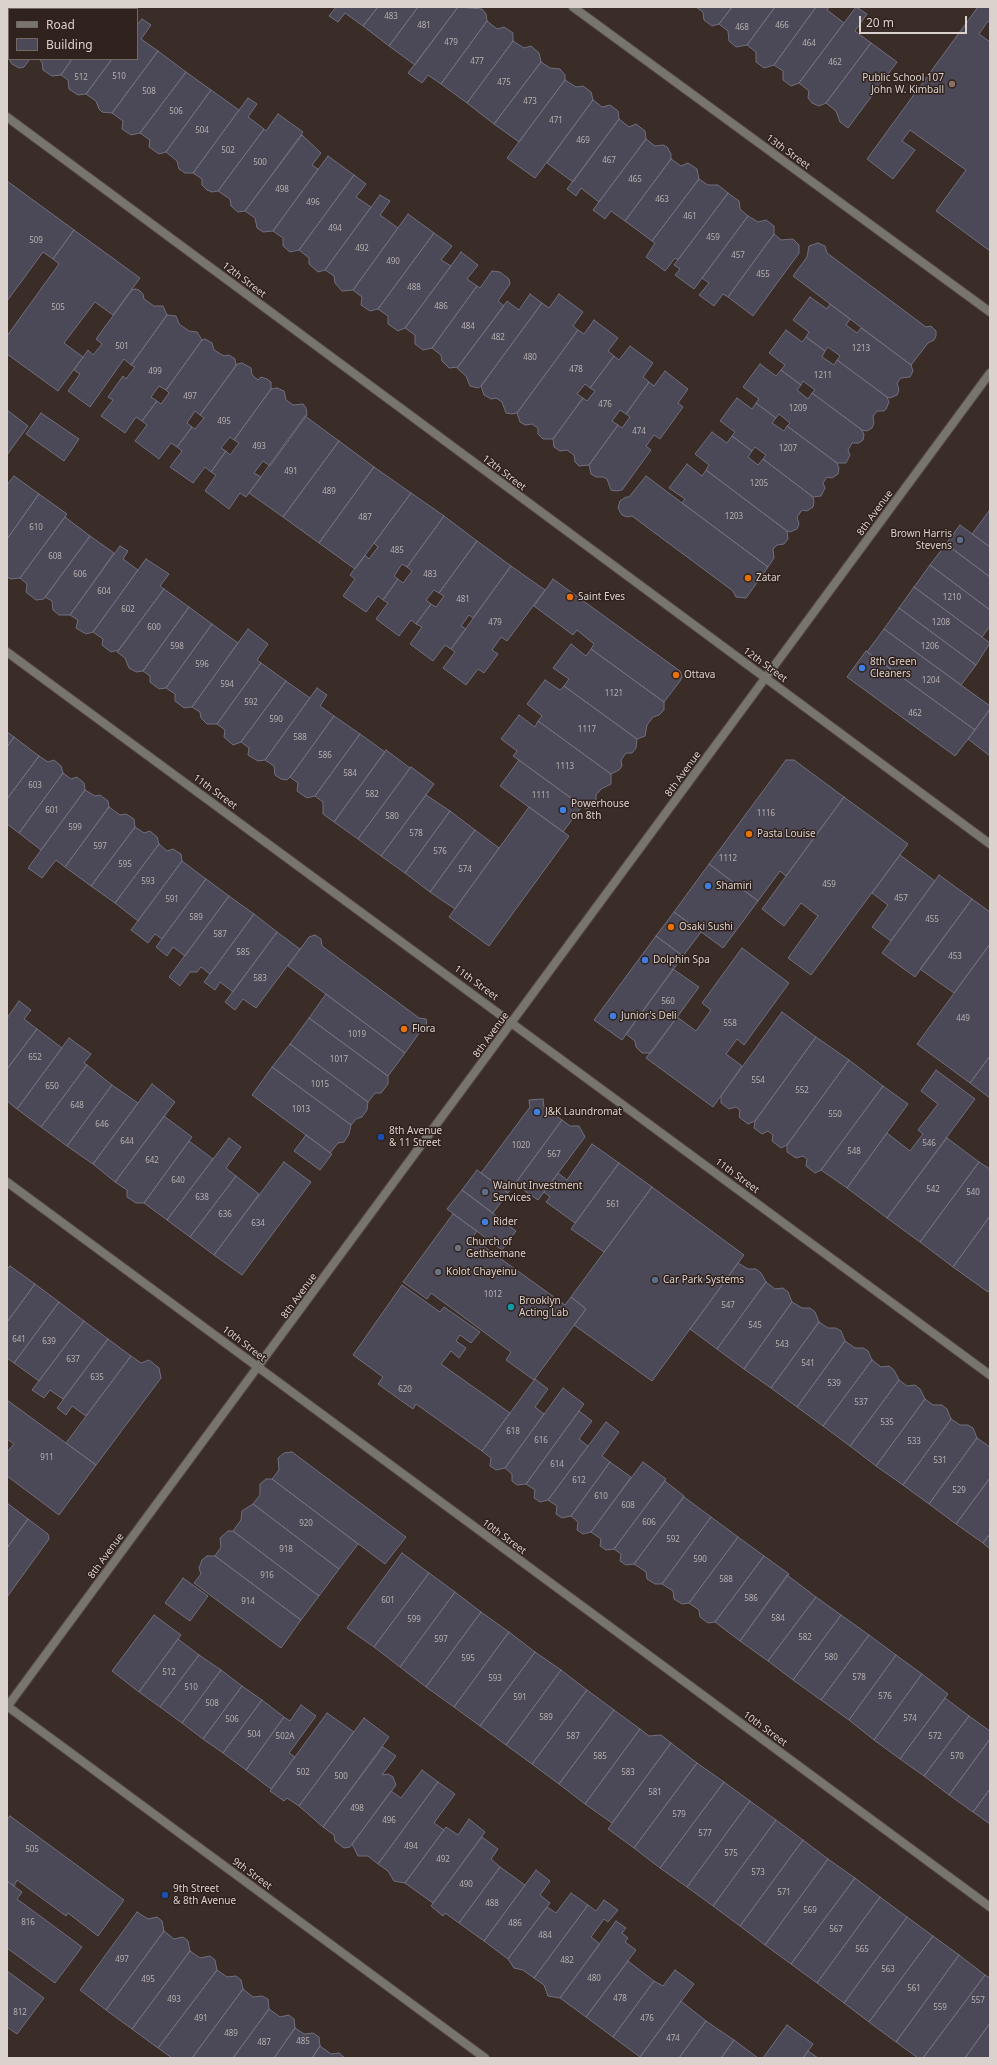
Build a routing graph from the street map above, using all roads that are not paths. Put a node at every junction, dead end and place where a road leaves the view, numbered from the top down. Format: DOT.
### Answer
graph roads {
  1 [pos="574,7"];
  2 [pos="7,117"];
  3 [pos="990,312"];
  4 [pos="990,373"];
  5 [pos="7,652"];
  6 [pos="766,678"];
  7 [pos="990,844"];
  8 [pos="512,1022"];
  9 [pos="7,1182"];
  10 [pos="258,1367"];
  11 [pos="990,1375"];
  12 [pos="7,1707"];
  13 [pos="990,1907"];
  14 [pos="485,2058"];
  1 -- 3 [label="street, 13th Street"];
  2 -- 6 [label="street, 12th Street"];
  4 -- 6 [label="street, 8th Avenue"];
  5 -- 8 [label="street, 11th Street"];
  6 -- 7 [label="street, 12th Street"];
  6 -- 8 [label="street, 8th Avenue"];
  8 -- 10 [label="street, 8th Avenue"];
  8 -- 11 [label="street, 11th Street"];
  9 -- 10 [label="street, 10th Street"];
  10 -- 12 [label="street, 8th Avenue"];
  10 -- 13 [label="street, 10th Street"];
  12 -- 14 [label="street, 9th Street"];
}
